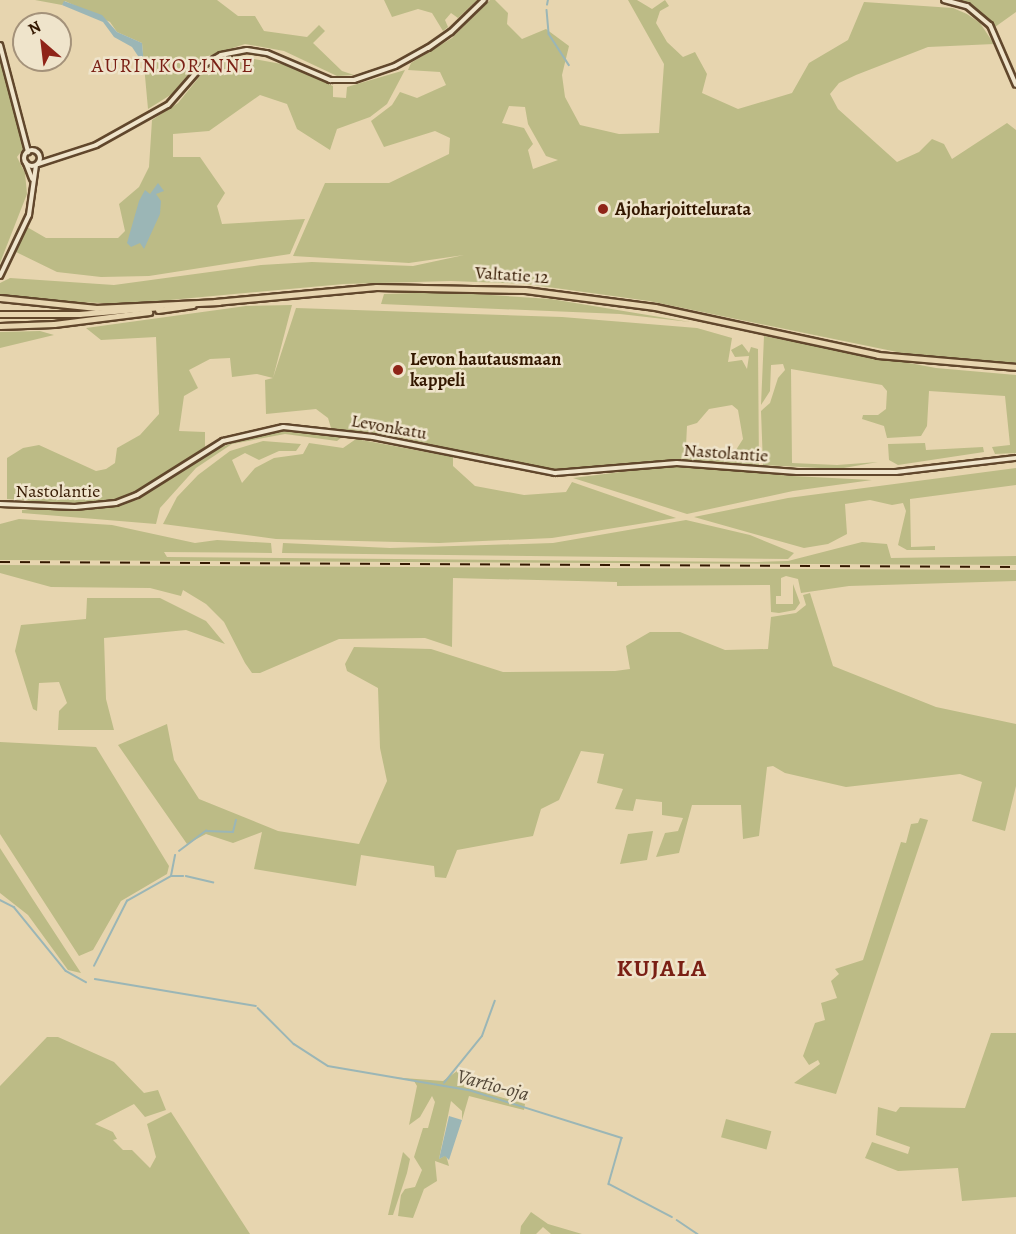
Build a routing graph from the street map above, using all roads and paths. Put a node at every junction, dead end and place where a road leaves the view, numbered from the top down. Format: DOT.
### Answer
graph roads {
  1 [pos="484,0"];
  2 [pos="944,0"];
  3 [pos="0,45"];
  4 [pos="1016,85"];
  5 [pos="25,132"];
  6 [pos="28,152"];
  7 [pos="37,153"];
  8 [pos="57,155"];
  9 [pos="26,163"];
  10 [pos="37,164"];
  11 [pos="33,182"];
  12 [pos="0,276"];
  13 [pos="0,298"];
  14 [pos="219,302"];
  15 [pos="0,314"];
  16 [pos="0,326"];
  17 [pos="1016,367"];
  18 [pos="209,449"];
  19 [pos="1016,458"];
  20 [pos="566,474"];
  21 [pos="0,504"];
  1 -- 8 [label="main road"];
  2 -- 4 [label="main road"];
  3 -- 5 [label="main road"];
  5 -- 6 [label="main road"];
  5 -- 7 [label="main road"];
  6 -- 7 [label="main road"];
  6 -- 9 [label="main road"];
  7 -- 8 [label="main road"];
  7 -- 10 [label="main road"];
  8 -- 10 [label="main road"];
  9 -- 10 [label="main road"];
  9 -- 11 [label="main road"];
  10 -- 11 [label="main road"];
  11 -- 12 [label="main road"];
  13 -- 14 [label="highway"];
  14 -- 15 [label="highway, Valtatie 12"];
  14 -- 16 [label="highway"];
  14 -- 17 [label="highway, Valtatie 12"];
  18 -- 20 [label="main road, Levonkatu"];
  18 -- 21 [label="main road, Nastolantie"];
  19 -- 20 [label="main road, Nastolantie"];
}
